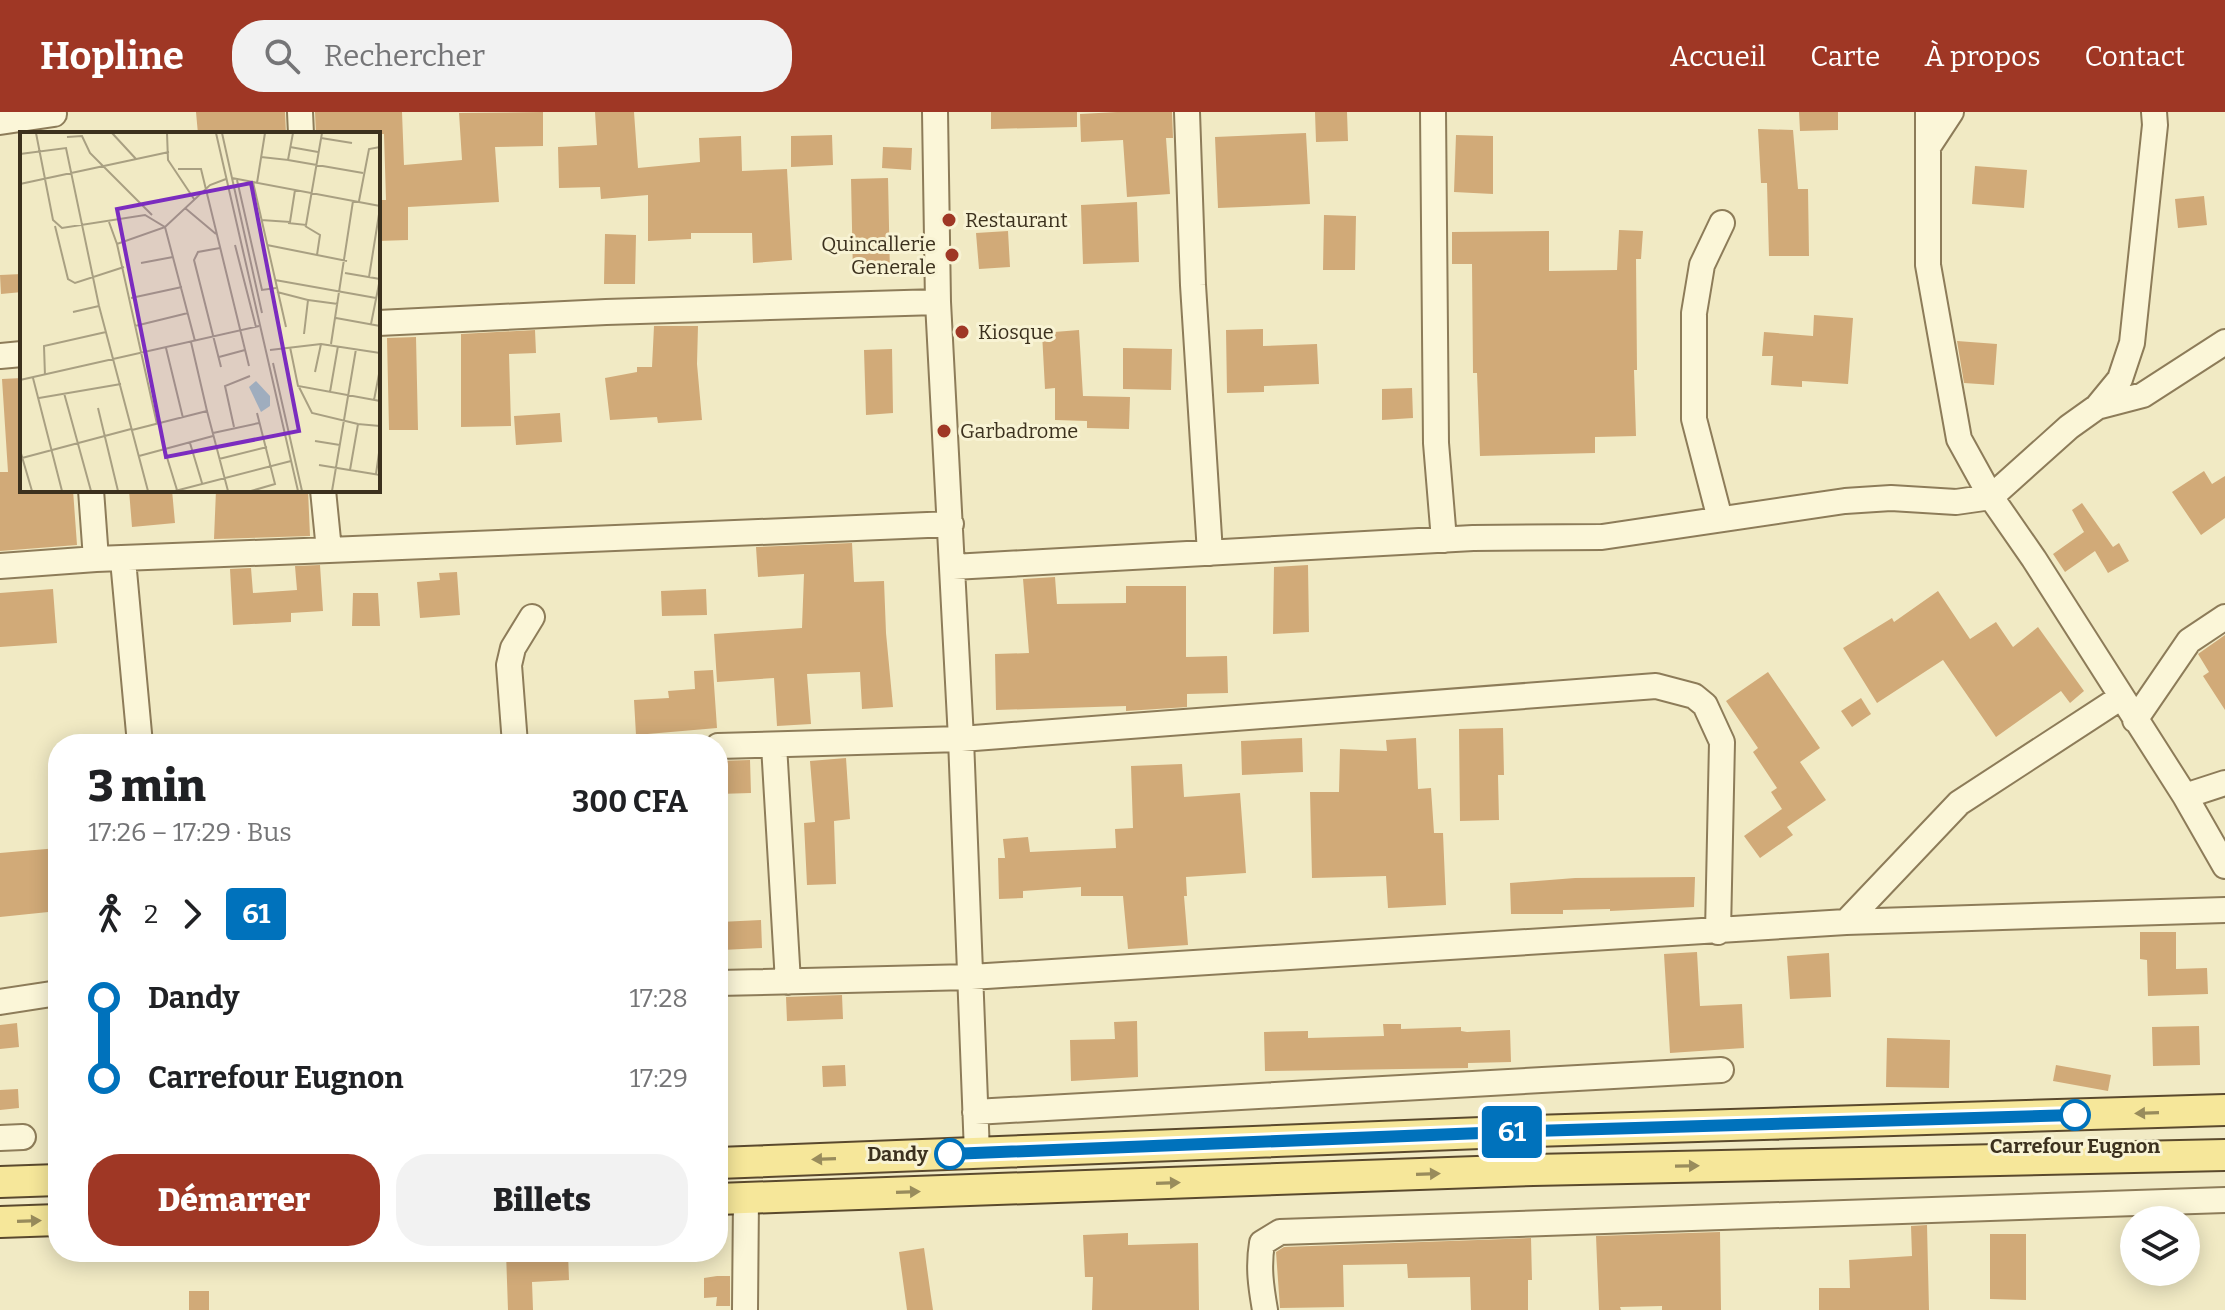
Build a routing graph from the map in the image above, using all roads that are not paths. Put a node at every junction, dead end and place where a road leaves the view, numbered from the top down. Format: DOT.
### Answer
graph roads {
  1 [pos="300,112"];
  2 [pos="935,112"];
  3 [pos="1187,112"];
  4 [pos="1433,112"];
  5 [pos="1928,112"];
  6 [pos="1951,112"];
  7 [pos="2154,112"];
  8 [pos="56,120"];
  9 [pos="0,122"];
  10 [pos="301,132"];
  11 [pos="1928,148"];
  12 [pos="1722,223"];
  13 [pos="938,302"];
  14 [pos="380,323"];
  15 [pos="2225,342"];
  16 [pos="20,354"];
  17 [pos="0,356"];
  18 [pos="2097,407"];
  19 [pos="91,492"];
  20 [pos="323,492"];
  21 [pos="1991,497"];
  22 [pos="1720,519"];
  23 [pos="951,524"];
  24 [pos="1444,540"];
  25 [pos="329,550"];
  26 [pos="1210,553"];
  27 [pos="96,559"];
  28 [pos="123,560"];
  29 [pos="0,566"];
  30 [pos="953,567"];
  31 [pos="532,617"];
  32 [pos="2225,617"];
  33 [pos="2120,698"];
  34 [pos="2135,720"];
  35 [pos="139,734"];
  36 [pos="514,734"];
  37 [pos="961,739"];
  38 [pos="774,745"];
  39 [pos="728,746"];
  40 [pos="2225,783"];
  41 [pos="2185,796"];
  42 [pos="2225,866"];
  43 [pos="2225,910"];
  44 [pos="1846,922"];
  45 [pos="1718,932"];
  46 [pos="971,977"];
  47 [pos="788,982"];
  48 [pos="728,983"];
  49 [pos="48,995"];
  50 [pos="0,1002"];
  51 [pos="1721,1070"];
  52 [pos="2225,1110"];
  53 [pos="975,1112"];
  54 [pos="977,1153"];
  55 [pos="2225,1155"];
  56 [pos="728,1163"];
  57 [pos="48,1180"];
  58 [pos="0,1182"];
  59 [pos="732,1198"];
  60 [pos="2225,1200"];
  61 [pos="48,1220"];
  62 [pos="0,1222"];
  63 [pos="745,1310"];
  64 [pos="1265,1310"];
  1 -- 10 [label="street"];
  2 -- 13 [label="street"];
  3 -- 26 [label="street"];
  4 -- 24 [label="street"];
  5 -- 11 [label="street"];
  6 -- 11 [label="street"];
  7 -- 18 [label="street"];
  8 -- 9 [label="street"];
  11 -- 21 [label="street"];
  12 -- 22 [label="street"];
  13 -- 14 [label="street"];
  13 -- 23 [label="street"];
  15 -- 18 [label="street"];
  16 -- 17 [label="street"];
  18 -- 21 [label="street"];
  19 -- 27 [label="street"];
  20 -- 25 [label="street"];
  21 -- 22 [label="street"];
  21 -- 33 [label="street"];
  22 -- 24 [label="street"];
  23 -- 25 [label="street"];
  23 -- 30 [label="street"];
  24 -- 26 [label="street"];
  25 -- 28 [label="street"];
  26 -- 30 [label="street"];
  27 -- 28 [label="street"];
  27 -- 29 [label="street"];
  28 -- 35 [label="street"];
  30 -- 37 [label="street"];
  31 -- 36 [label="street"];
  32 -- 34 [label="street"];
  33 -- 34 [label="street"];
  33 -- 44 [label="street"];
  34 -- 41 [label="street"];
  37 -- 38 [label="street"];
  37 -- 45 [label="street"];
  37 -- 46 [label="street"];
  38 -- 39 [label="street"];
  38 -- 47 [label="street"];
  40 -- 41 [label="street"];
  41 -- 42 [label="street"];
  43 -- 44 [label="street"];
  44 -- 45 [label="street"];
  45 -- 46 [label="street"];
  46 -- 47 [label="street"];
  46 -- 53 [label="street"];
  47 -- 48 [label="street"];
  49 -- 50 [label="street"];
  51 -- 53 [label="street"];
  52 -- 54 [label="main road, one-way"];
  53 -- 54 [label="street"];
  54 -- 56 [label="main road, one-way"];
  59 -- 55 [label="main road, one-way"];
  57 -- 58 [label="main road"];
  59 -- 63 [label="street"];
  60 -- 64 [label="street"];
  62 -- 61 [label="main road, one-way"];
}
